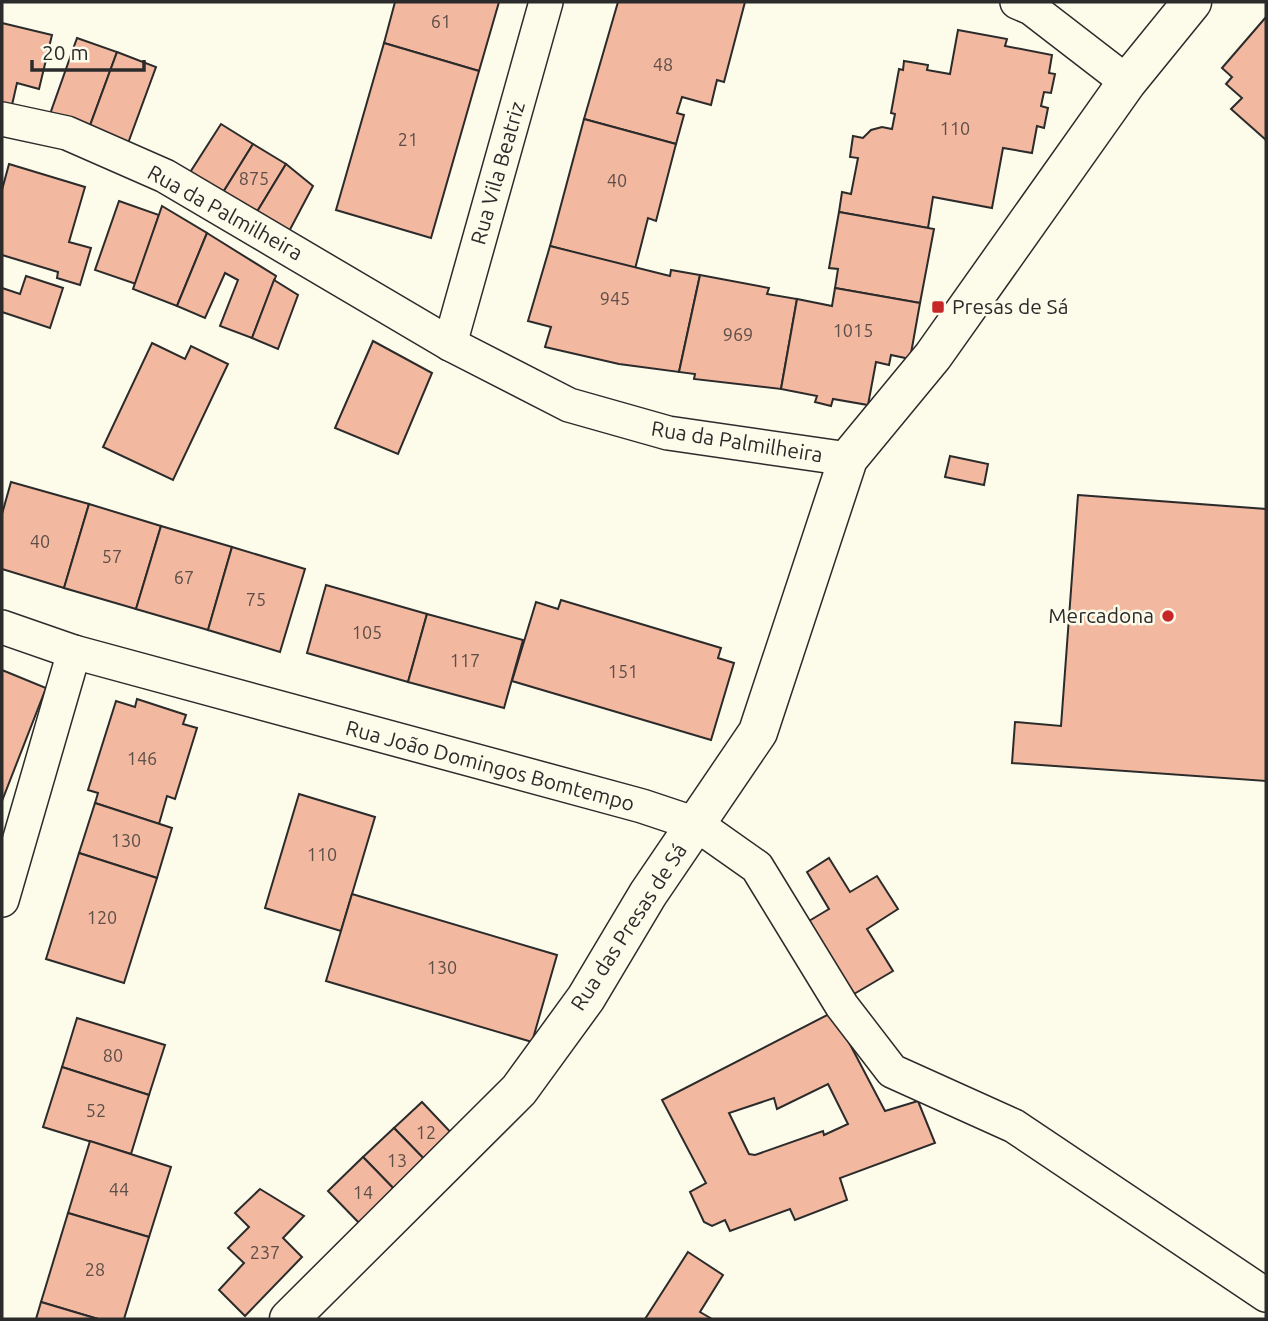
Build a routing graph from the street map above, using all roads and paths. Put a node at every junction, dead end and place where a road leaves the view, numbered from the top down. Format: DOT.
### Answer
graph roads {
  1 [pos="545,2"];
  2 [pos="1017,2"];
  3 [pos="1192,2"];
  4 [pos="1127,82"];
  5 [pos="2,119"];
  6 [pos="450,344"];
  7 [pos="848,459"];
  8 [pos="2,627"];
  9 [pos="74,652"];
  10 [pos="695,824"];
  11 [pos="2,900"];
  12 [pos="1266,1295"];
  13 [pos="289,1319"];
  1 -- 6 [label="street, Rua Vila Beatriz"];
  2 -- 4 [label="street"];
  3 -- 4 [label="street, Rua da Palmilheira"];
  4 -- 7 [label="street, Rua da Palmilheira"];
  5 -- 6 [label="street, Rua da Palmilheira"];
  6 -- 7 [label="street, Rua da Palmilheira"];
  7 -- 10 [label="street, Rua das Presas de Sá"];
  8 -- 9 [label="street, Rua João Domingos Bomtempo"];
  9 -- 10 [label="street, Rua João Domingos Bomtempo"];
  9 -- 11 [label="street"];
  10 -- 12 [label="street, Rua João Domingos Bomtempo"];
  10 -- 13 [label="street, Rua das Presas de Sá"];
}
